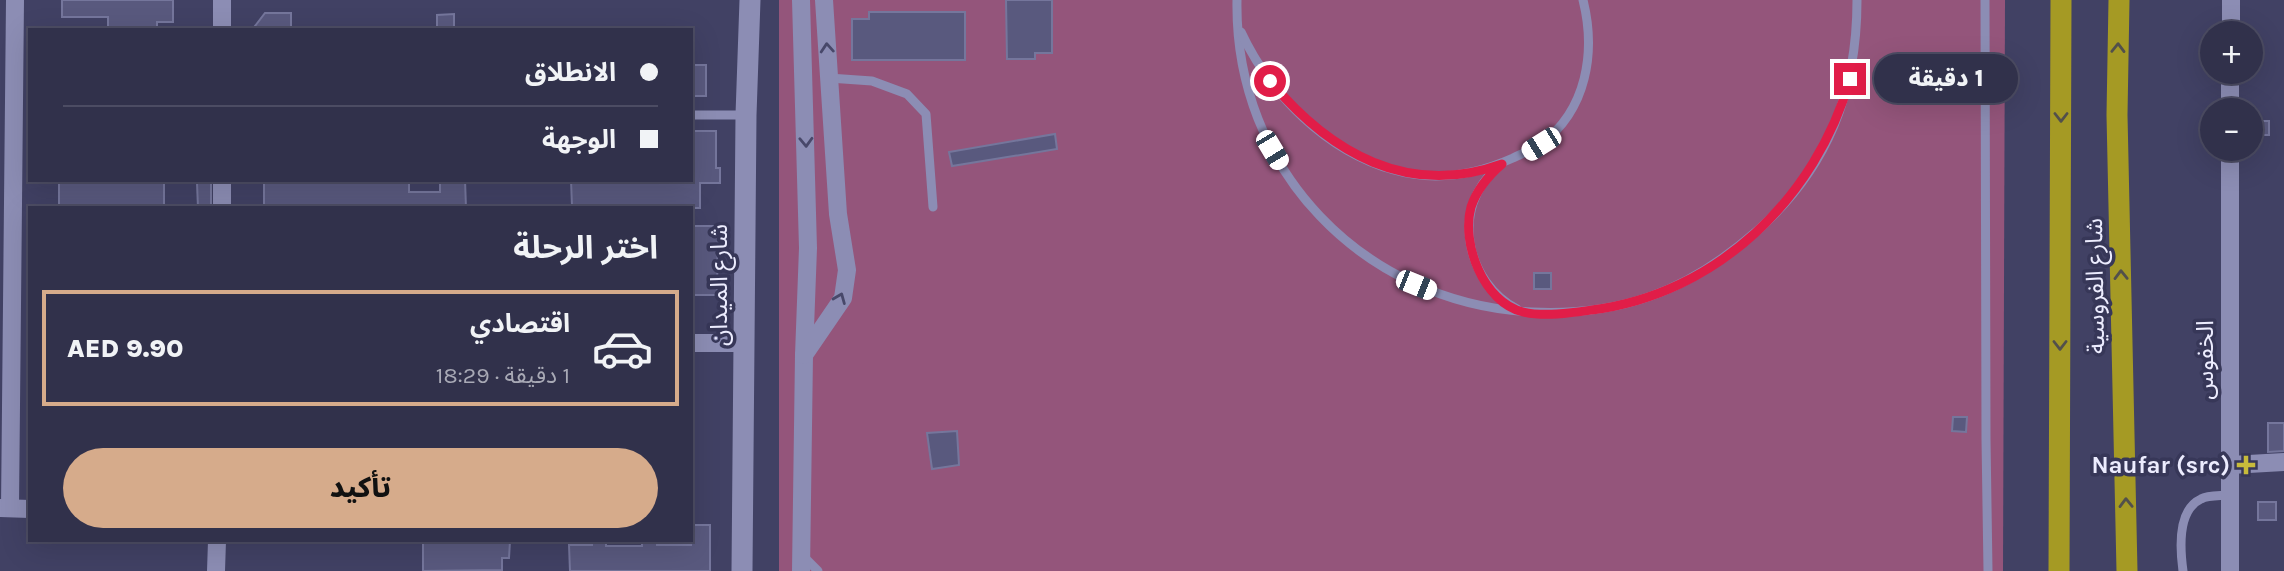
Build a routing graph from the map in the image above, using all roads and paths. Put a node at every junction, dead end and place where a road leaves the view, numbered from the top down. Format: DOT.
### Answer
graph roads {
  1 [pos="15,0"];
  2 [pos="222,0"];
  3 [pos="750,0"];
  4 [pos="801,0"];
  5 [pos="824,0"];
  6 [pos="1237,0"];
  7 [pos="1583,0"];
  8 [pos="1857,0"];
  9 [pos="1985,0"];
  10 [pos="2061,0"];
  11 [pos="2119,0"];
  12 [pos="2231,0"];
  13 [pos="2231,21"];
  14 [pos="1237,24"];
  15 [pos="222,28"];
  16 [pos="7,67"];
  17 [pos="829,78"];
  18 [pos="693,115"];
  19 [pos="746,115"];
  20 [pos="2230,161"];
  21 [pos="1502,164"];
  22 [pos="222,182"];
  23 [pos="222,206"];
  24 [pos="933,207"];
  25 [pos="6,308"];
  26 [pos="1522,312"];
  27 [pos="693,343"];
  28 [pos="745,343"];
  29 [pos="804,355"];
  30 [pos="2284,462"];
  31 [pos="2231,465"];
  32 [pos="2229,495"];
  33 [pos="5,508"];
  34 [pos="28,509"];
  35 [pos="217,542"];
  36 [pos="801,563"];
  37 [pos="216,571"];
  38 [pos="742,571"];
  39 [pos="818,571"];
  40 [pos="1988,571"];
  41 [pos="2059,571"];
  42 [pos="2127,571"];
  43 [pos="2183,571"];
  44 [pos="2230,571"];
  1 -- 16 [label="street"];
  2 -- 15 [label="street"];
  3 -- 19 [label="street, شارع الميدان"];
  4 -- 29 [label="street, one-way"];
  17 -- 5 [label="street, one-way"];
  6 -- 14 [label="lane"];
  7 -- 21 [label="lane"];
  8 -- 26 [label="lane"];
  9 -- 40 [label="lane"];
  10 -- 41 [label="highway, شارع الفروسية, one-way"];
  42 -- 11 [label="highway, شارع الفروسية, one-way"];
  12 -- 13 [label="street"];
  14 -- 21 [label="lane"];
  14 -- 26 [label="lane"];
  16 -- 25 [label="street"];
  17 -- 24 [label="lane"];
  29 -- 17 [label="street, one-way"];
  18 -- 19 [label="lane"];
  19 -- 28 [label="street, شارع الميدان"];
  20 -- 31 [label="street, الخفوس"];
  21 -- 26 [label="lane"];
  22 -- 23 [label="street"];
  25 -- 33 [label="street"];
  27 -- 28 [label="street"];
  28 -- 38 [label="street, شارع الميدان"];
  29 -- 36 [label="street"];
  30 -- 31 [label="street"];
  31 -- 32 [label="street, الخفوس"];
  32 -- 43 [label="lane"];
  32 -- 44 [label="street, الخفوس"];
  33 -- 34 [label="street"];
  35 -- 37 [label="street"];
  36 -- 39 [label="lane"];
}
